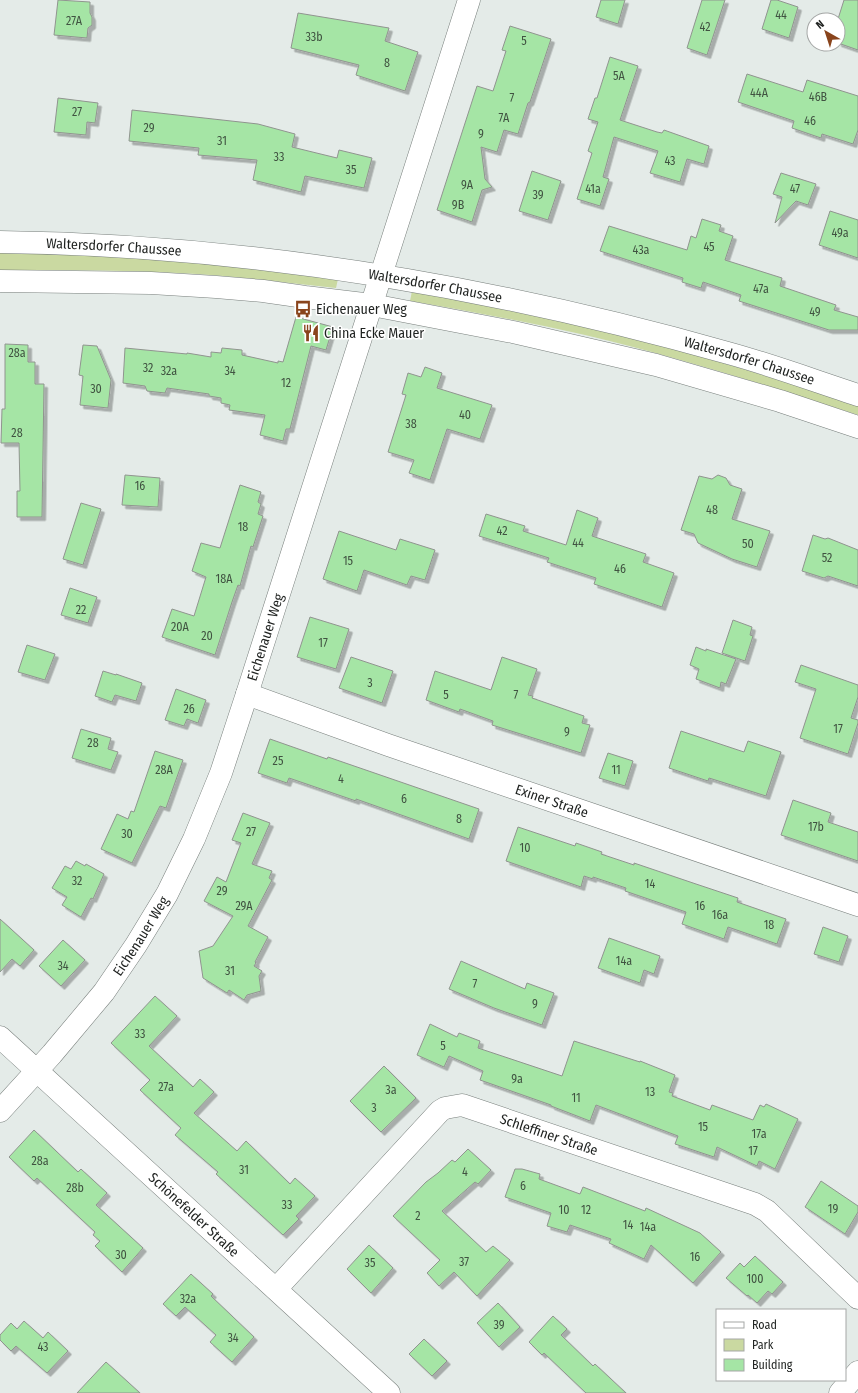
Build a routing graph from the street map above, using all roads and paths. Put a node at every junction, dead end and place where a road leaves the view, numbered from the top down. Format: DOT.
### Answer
graph roads {
  1 [pos="469,0"];
  2 [pos="0,242"];
  3 [pos="380,276"];
  4 [pos="0,281"];
  5 [pos="372,305"];
  6 [pos="858,394"];
  7 [pos="858,427"];
  8 [pos="247,694"];
  9 [pos="858,905"];
  10 [pos="0,1037"];
  11 [pos="37,1071"];
  12 [pos="0,1111"];
  13 [pos="276,1289"];
  14 [pos="858,1298"];
  15 [pos="858,1372"];
  16 [pos="389,1393"];
  17 [pos="840,1393"];
  1 -- 3 [label="street, Eichenauer Weg"];
  2 -- 3 [label="street, Waltersdorfer Chaussee"];
  3 -- 5 [label="street, Eichenauer Weg"];
  3 -- 6 [label="street, Waltersdorfer Chaussee"];
  4 -- 5 [label="street, Waltersdorfer Chaussee"];
  5 -- 7 [label="street, Waltersdorfer Chaussee"];
  5 -- 8 [label="street, Eichenauer Weg"];
  8 -- 9 [label="street, Exiner Straße"];
  8 -- 11 [label="street, Eichenauer Weg"];
  10 -- 11 [label="street, Schönefelder Straße"];
  11 -- 12 [label="street, Eichenauer Weg"];
  11 -- 13 [label="street, Schönefelder Straße"];
  13 -- 14 [label="street, Schleffiner Straße"];
  13 -- 16 [label="street, Schönefelder Straße"];
  15 -- 17 [label="street"];
}
